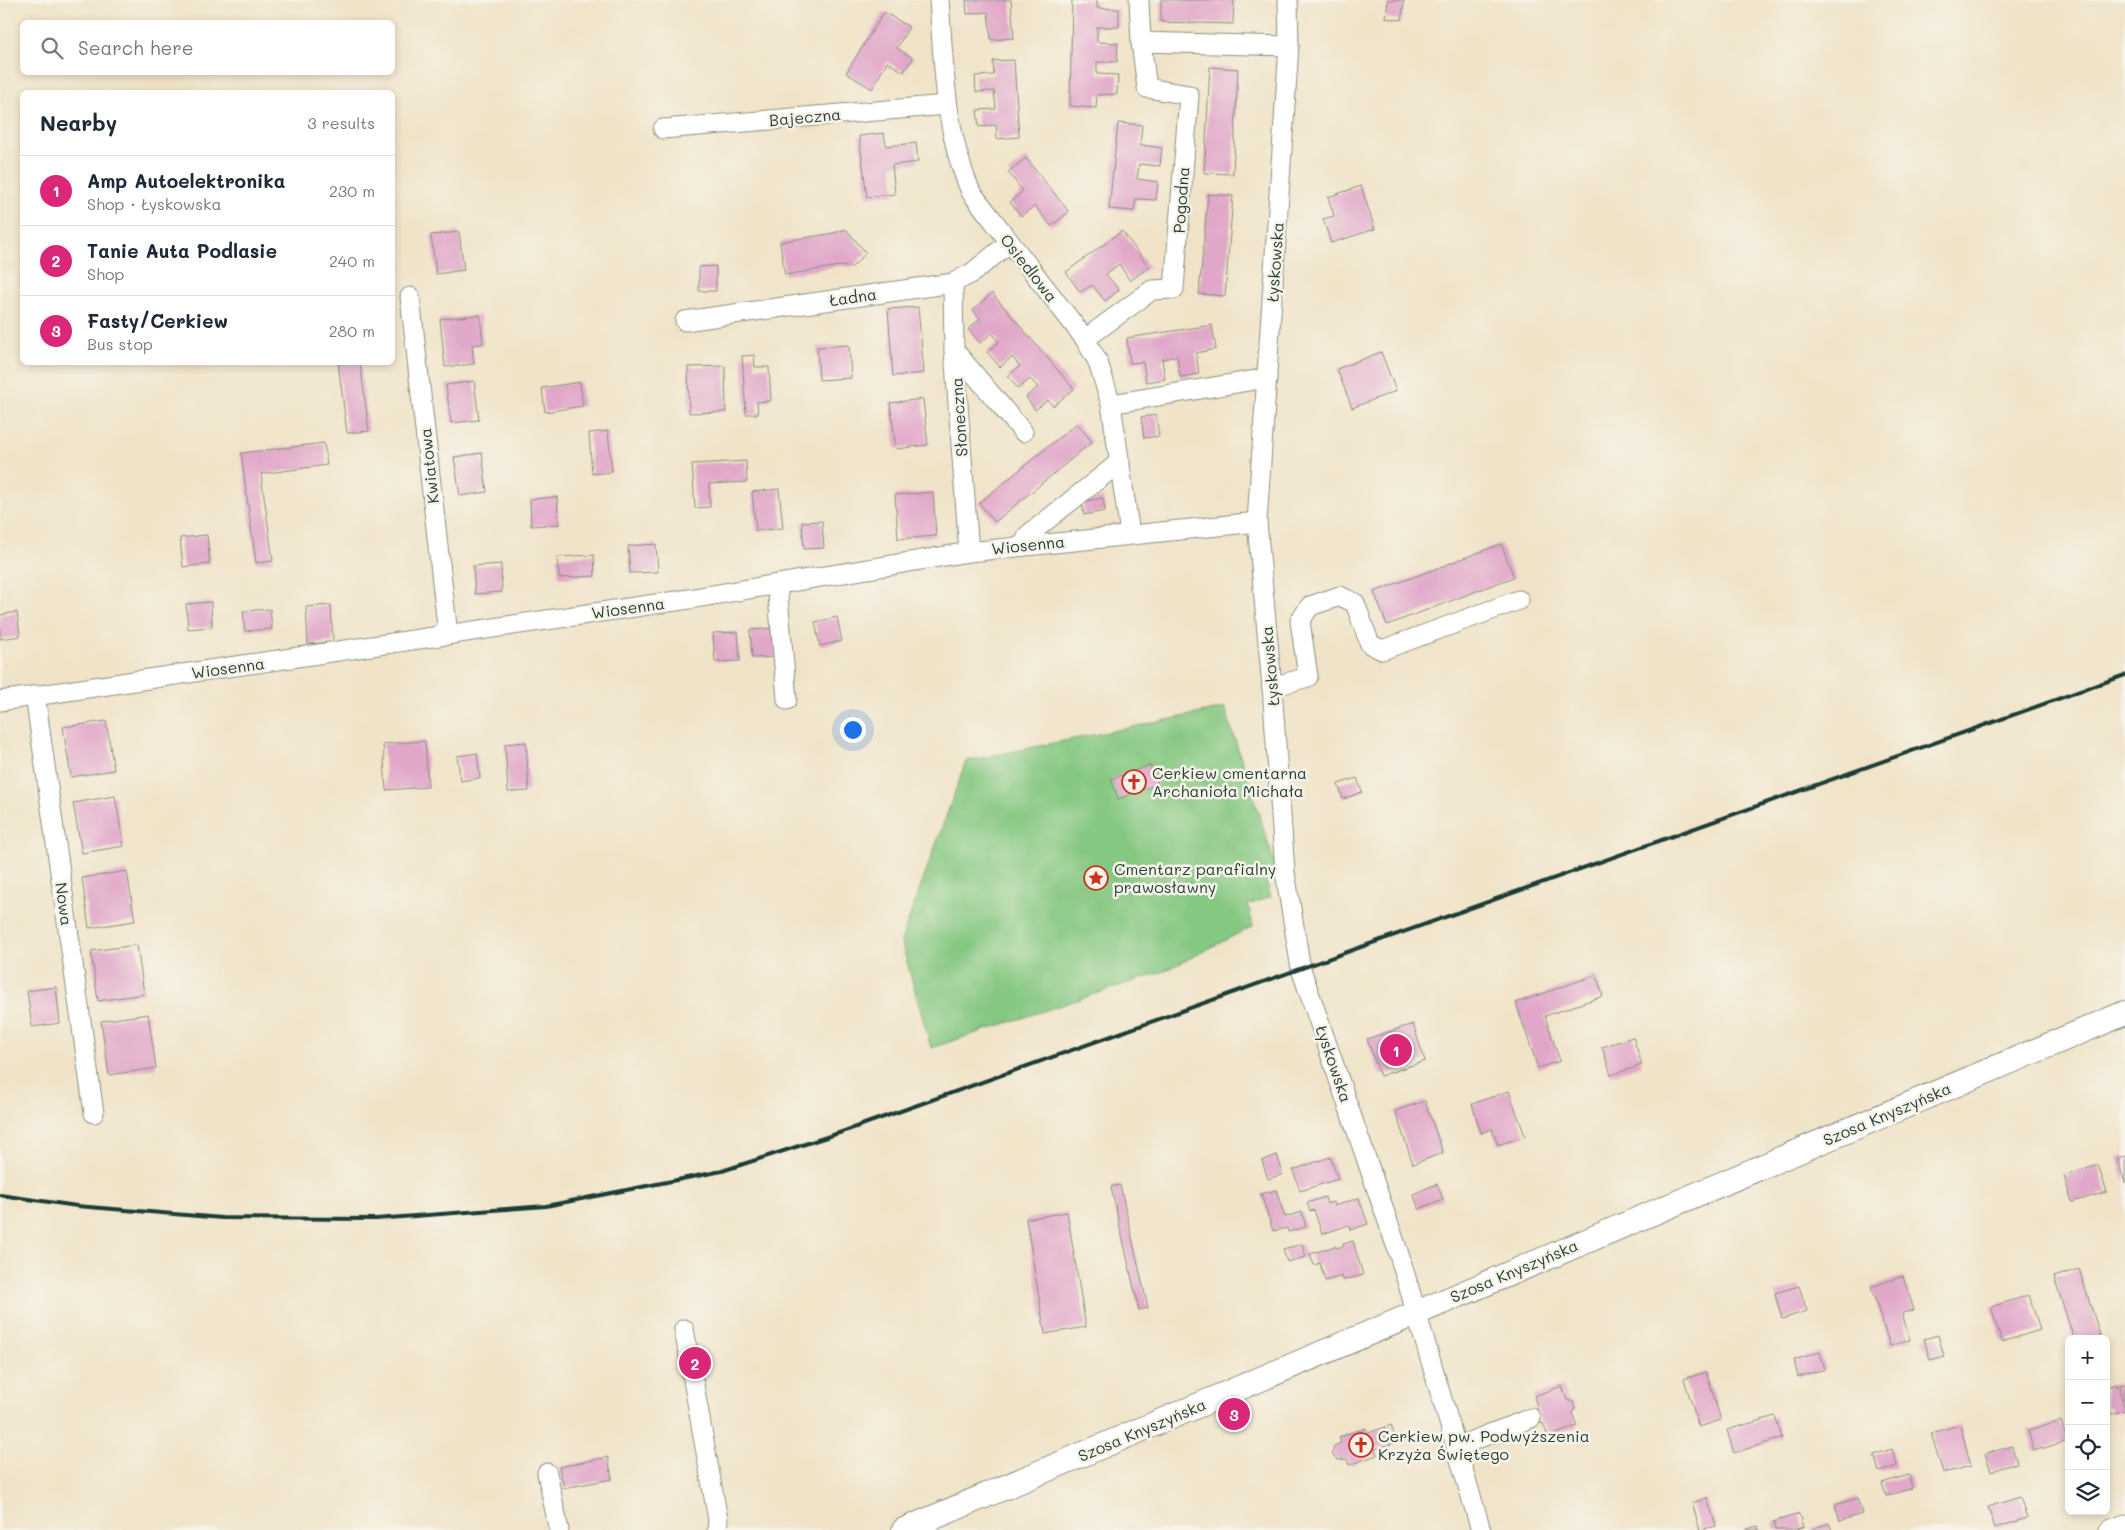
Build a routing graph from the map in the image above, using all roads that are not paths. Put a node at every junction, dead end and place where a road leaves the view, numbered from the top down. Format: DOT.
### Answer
graph roads {
  1 [pos="939,0"];
  2 [pos="1139,0"];
  3 [pos="1288,0"];
  4 [pos="1141,42"];
  5 [pos="1289,46"];
  6 [pos="947,105"];
  7 [pos="663,129"];
  8 [pos="1009,243"];
  9 [pos="953,283"];
  10 [pos="410,297"];
  11 [pos="685,320"];
  12 [pos="1085,339"];
  13 [pos="954,350"];
  14 [pos="1267,378"];
  15 [pos="1111,404"];
  16 [pos="1023,432"];
  17 [pos="1120,462"];
  18 [pos="1257,522"];
  19 [pos="1130,534"];
  20 [pos="1022,546"];
  21 [pos="969,552"];
  22 [pos="777,584"];
  23 [pos="1519,600"];
  24 [pos="448,635"];
  25 [pos="1272,687"];
  26 [pos="35,696"];
  27 [pos="0,700"];
  28 [pos="787,700"];
  29 [pos="2125,1014"];
  30 [pos="94,1113"];
  31 [pos="1416,1313"];
  32 [pos="684,1330"];
  33 [pos="1531,1418"];
  34 [pos="1456,1447"];
  35 [pos="547,1473"];
  36 [pos="2125,1524"];
  37 [pos="559,1530"];
  38 [pos="716,1530"];
  39 [pos="904,1530"];
  40 [pos="1481,1530"];
  41 [pos="2109,1530"];
  1 -- 6 [label="street, Osiedlowa"];
  2 -- 4 [label="street, Pogodna"];
  3 -- 5 [label="street, Łyskowska"];
  4 -- 5 [label="street"];
  4 -- 12 [label="street, Pogodna"];
  5 -- 14 [label="street, Łyskowska"];
  6 -- 7 [label="street, Bajeczna"];
  6 -- 8 [label="street, Osiedlowa"];
  8 -- 9 [label="street, Ładna"];
  8 -- 12 [label="street, Osiedlowa"];
  9 -- 11 [label="street, Ładna"];
  9 -- 13 [label="street, Słoneczna"];
  10 -- 24 [label="street, Kwiatowa"];
  12 -- 15 [label="street, Osiedlowa"];
  13 -- 16 [label="street"];
  13 -- 21 [label="street, Słoneczna"];
  14 -- 15 [label="street"];
  14 -- 18 [label="street, Łyskowska"];
  15 -- 17 [label="street, Osiedlowa"];
  17 -- 19 [label="street, Osiedlowa"];
  17 -- 20 [label="street"];
  18 -- 19 [label="street, Wiosenna"];
  18 -- 25 [label="street, Łyskowska"];
  19 -- 20 [label="street, Wiosenna"];
  20 -- 21 [label="street, Wiosenna"];
  21 -- 22 [label="street, Wiosenna"];
  22 -- 24 [label="street, Wiosenna"];
  22 -- 28 [label="street"];
  23 -- 25 [label="street"];
  24 -- 26 [label="street, Wiosenna"];
  25 -- 31 [label="street, Łyskowska"];
  26 -- 27 [label="street, Wiosenna"];
  26 -- 30 [label="street, Nowa"];
  29 -- 31 [label="main road, Szosa Knyszyńska"];
  31 -- 34 [label="street, Łyskowska"];
  31 -- 39 [label="main road, Szosa Knyszyńska"];
  32 -- 38 [label="street"];
  33 -- 34 [label="street"];
  34 -- 40 [label="street, Łyskowska"];
  35 -- 37 [label="street"];
  36 -- 41 [label="street"];
}
